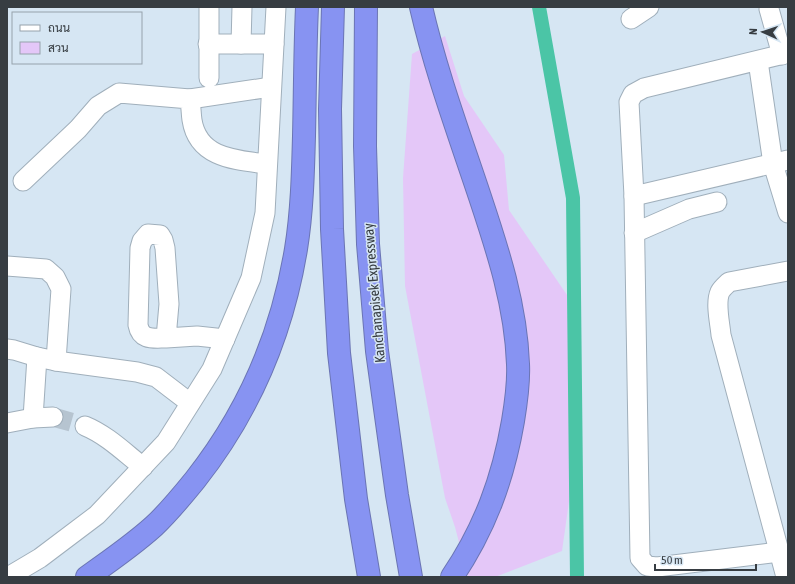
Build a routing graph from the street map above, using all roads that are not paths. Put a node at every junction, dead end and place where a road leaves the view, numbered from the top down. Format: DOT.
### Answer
graph roads {
  1 [pos="209,7"];
  2 [pos="242,7"];
  3 [pos="276,7"];
  4 [pos="308,7"];
  5 [pos="332,7"];
  6 [pos="366,7"];
  7 [pos="421,7"];
  8 [pos="649,7"];
  9 [pos="766,8"];
  10 [pos="631,20"];
  11 [pos="208,44"];
  12 [pos="241,44"];
  13 [pos="274,44"];
  14 [pos="785,54"];
  15 [pos="758,61"];
  16 [pos="209,78"];
  17 [pos="271,87"];
  18 [pos="190,99"];
  19 [pos="780,162"];
  20 [pos="267,164"];
  21 [pos="23,181"];
  22 [pos="634,196"];
  23 [pos="717,202"];
  24 [pos="788,213"];
  25 [pos="634,232"];
  26 [pos="7,266"];
  27 [pos="788,271"];
  28 [pos="166,338"];
  29 [pos="224,339"];
  30 [pos="7,349"];
  31 [pos="37,357"];
  32 [pos="56,361"];
  33 [pos="190,403"];
  34 [pos="53,417"];
  35 [pos="34,418"];
  36 [pos="7,423"];
  37 [pos="85,426"];
  38 [pos="143,467"];
  39 [pos="779,552"];
  40 [pos="8,577"];
  41 [pos="87,577"];
  42 [pos="369,577"];
  43 [pos="411,577"];
  44 [pos="452,577"];
  45 [pos="786,577"];
  1 -- 11 [label="street"];
  2 -- 12 [label="street"];
  3 -- 13 [label="street"];
  4 -- 41 [label="highway"];
  5 -- 42 [label="highway"];
  6 -- 43 [label="highway, Kanchanapisek Expressway"];
  7 -- 44 [label="highway"];
  8 -- 10 [label="street"];
  9 -- 14 [label="street"];
  11 -- 12 [label="street"];
  11 -- 16 [label="street"];
  12 -- 13 [label="street"];
  13 -- 17 [label="street"];
  14 -- 15 [label="street"];
  15 -- 19 [label="street"];
  15 -- 22 [label="street"];
  17 -- 18 [label="street"];
  17 -- 20 [label="street"];
  18 -- 20 [label="street"];
  18 -- 21 [label="street"];
  19 -- 22 [label="street"];
  19 -- 24 [label="street"];
  20 -- 29 [label="street"];
  22 -- 25 [label="street"];
  23 -- 25 [label="street"];
  25 -- 39 [label="street"];
  26 -- 32 [label="street"];
  27 -- 39 [label="street"];
  28 -- 28 [label="street"];
  28 -- 29 [label="street"];
  29 -- 33 [label="street"];
  30 -- 31 [label="street"];
  31 -- 32 [label="street"];
  31 -- 35 [label="street"];
  32 -- 33 [label="street"];
  33 -- 38 [label="street"];
  34 -- 35 [label="street"];
  35 -- 36 [label="street"];
  37 -- 38 [label="street"];
  38 -- 40 [label="street"];
  39 -- 45 [label="street"];
}
